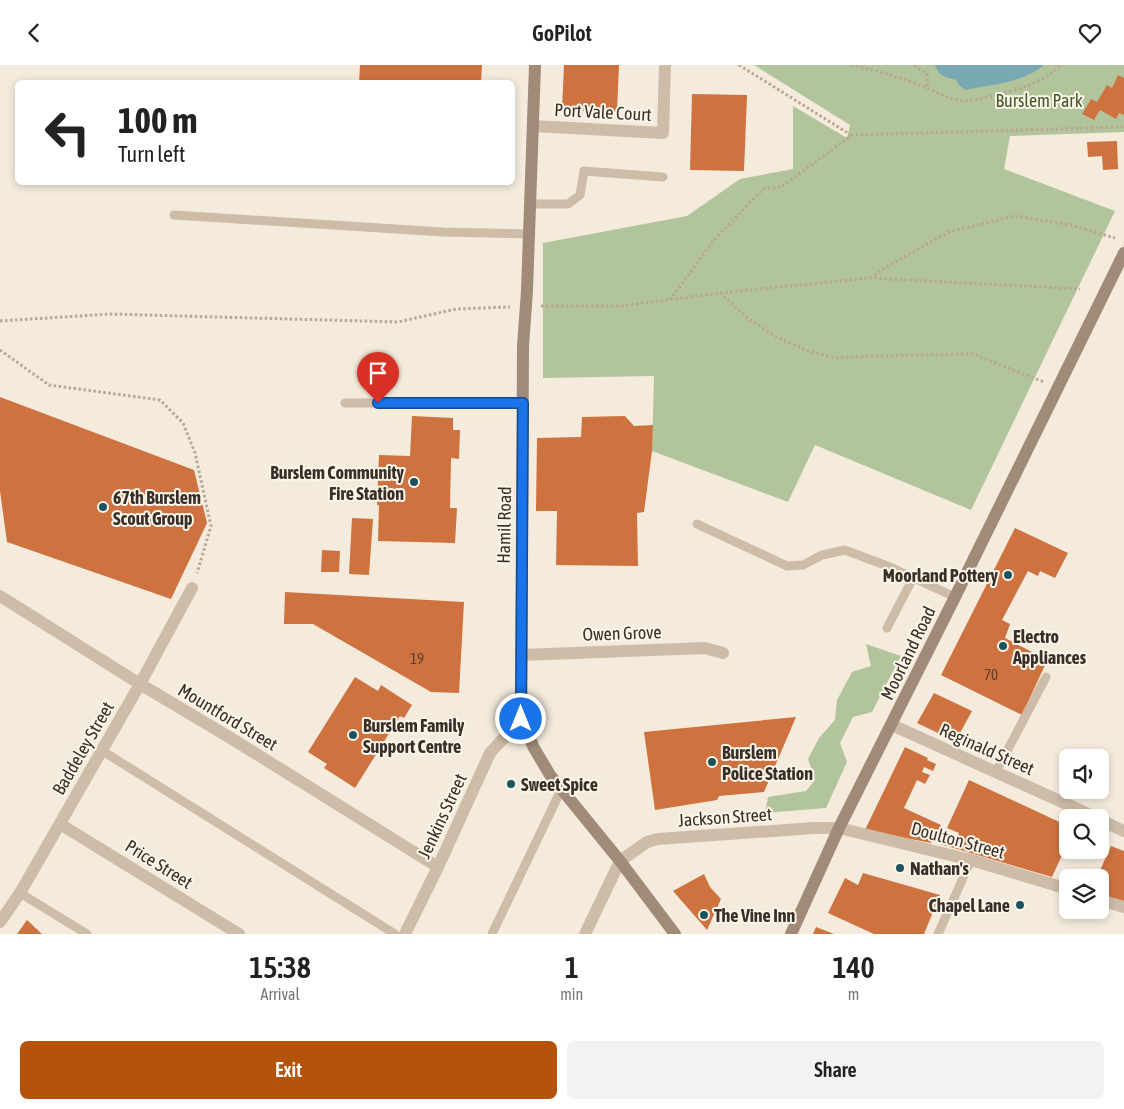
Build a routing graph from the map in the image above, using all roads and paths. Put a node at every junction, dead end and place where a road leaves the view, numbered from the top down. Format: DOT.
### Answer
graph roads {
  1 [pos="535,65"];
  2 [pos="665,65"];
  3 [pos="739,65"];
  4 [pos="851,65"];
  5 [pos="915,65"];
  6 [pos="1061,65"];
  7 [pos="928,89"];
  8 [pos="533,126"];
  9 [pos="1124,127"];
  10 [pos="852,135"];
  11 [pos="663,177"];
  12 [pos="530,204"];
  13 [pos="174,215"];
  14 [pos="528,234"];
  15 [pos="1115,239"];
  16 [pos="1124,253"];
  17 [pos="870,278"];
  18 [pos="1080,289"];
  19 [pos="720,293"];
  20 [pos="669,300"];
  21 [pos="569,305"];
  22 [pos="479,308"];
  23 [pos="0,321"];
  24 [pos="0,350"];
  25 [pos="1058,388"];
  26 [pos="345,403"];
  27 [pos="523,403"];
  28 [pos="697,524"];
  29 [pos="913,578"];
  30 [pos="192,588"];
  31 [pos="0,596"];
  32 [pos="955,597"];
  33 [pos="887,628"];
  34 [pos="724,653"];
  35 [pos="521,655"];
  36 [pos="1046,677"];
  37 [pos="140,684"];
  38 [pos="521,719"];
  39 [pos="892,725"];
  40 [pos="101,750"];
  41 [pos="996,773"];
  42 [pos="561,790"];
  43 [pos="1077,809"];
  44 [pos="60,824"];
  45 [pos="1109,824"];
  46 [pos="840,828"];
  47 [pos="1124,831"];
  48 [pos="971,860"];
  49 [pos="620,861"];
  50 [pos="438,867"];
  51 [pos="1059,886"];
  52 [pos="20,893"];
  53 [pos="1109,903"];
  54 [pos="1124,907"];
  55 [pos="0,922"];
  56 [pos="87,934"];
  57 [pos="239,934"];
  58 [pos="395,934"];
  59 [pos="405,934"];
  60 [pos="492,934"];
  61 [pos="585,934"];
  62 [pos="676,934"];
  63 [pos="791,934"];
  64 [pos="938,934"];
  1 -- 8 [label="street, Hamil Road"];
  2 -- 8 [label="street, Port Vale Court"];
  3 -- 10 [label="path"];
  4 -- 7 [label="path"];
  5 -- 7 [label="path"];
  6 -- 7 [label="path"];
  8 -- 12 [label="street, Hamil Road"];
  9 -- 10 [label="path"];
  10 -- 20 [label="path"];
  11 -- 12 [label="lane"];
  12 -- 14 [label="street, Hamil Road"];
  13 -- 14 [label="lane"];
  14 -- 27 [label="street, Hamil Road, bridge"];
  15 -- 17 [label="path"];
  16 -- 25 [label="street, Moorland Road"];
  17 -- 18 [label="path"];
  17 -- 19 [label="path"];
  19 -- 20 [label="path"];
  19 -- 25 [label="path"];
  20 -- 21 [label="path"];
  22 -- 23 [label="path"];
  24 -- 30 [label="path"];
  25 -- 32 [label="street, Moorland Road"];
  26 -- 27 [label="lane"];
  27 -- 35 [label="street, Hamil Road"];
  28 -- 29 [label="lane"];
  29 -- 32 [label="lane"];
  29 -- 33 [label="lane"];
  30 -- 37 [label="street, Baddeley Street"];
  31 -- 37 [label="street, Mountford Street"];
  32 -- 39 [label="street, Moorland Road"];
  34 -- 35 [label="street, Owen Grove"];
  35 -- 38 [label="street, Hamil Road"];
  36 -- 41 [label="lane"];
  37 -- 40 [label="street, Baddeley Street"];
  37 -- 50 [label="street, Mountford Street"];
  38 -- 42 [label="street, Hamil Road"];
  38 -- 50 [label="street, Jenkins Street"];
  39 -- 41 [label="street, Reginald Street"];
  39 -- 46 [label="street, Moorland Road"];
  40 -- 44 [label="street, Baddeley Street"];
  40 -- 58 [label="lane"];
  41 -- 43 [label="street, Reginald Street"];
  42 -- 49 [label="street, Hamil Road"];
  42 -- 60 [label="lane"];
  44 -- 52 [label="street, Baddeley Street"];
  44 -- 57 [label="street, Price Street"];
  45 -- 47 [label="street"];
  46 -- 48 [label="street, Doulton Street"];
  46 -- 49 [label="street, Jackson Street"];
  46 -- 63 [label="street, Moorland Road"];
  48 -- 51 [label="street, Doulton Street"];
  48 -- 64 [label="lane"];
  49 -- 61 [label="street"];
  49 -- 62 [label="street, Hamil Road"];
  50 -- 59 [label="street, Jenkins Street"];
  52 -- 55 [label="street, Baddeley Street"];
  52 -- 56 [label="lane"];
  53 -- 54 [label="street"];
}
